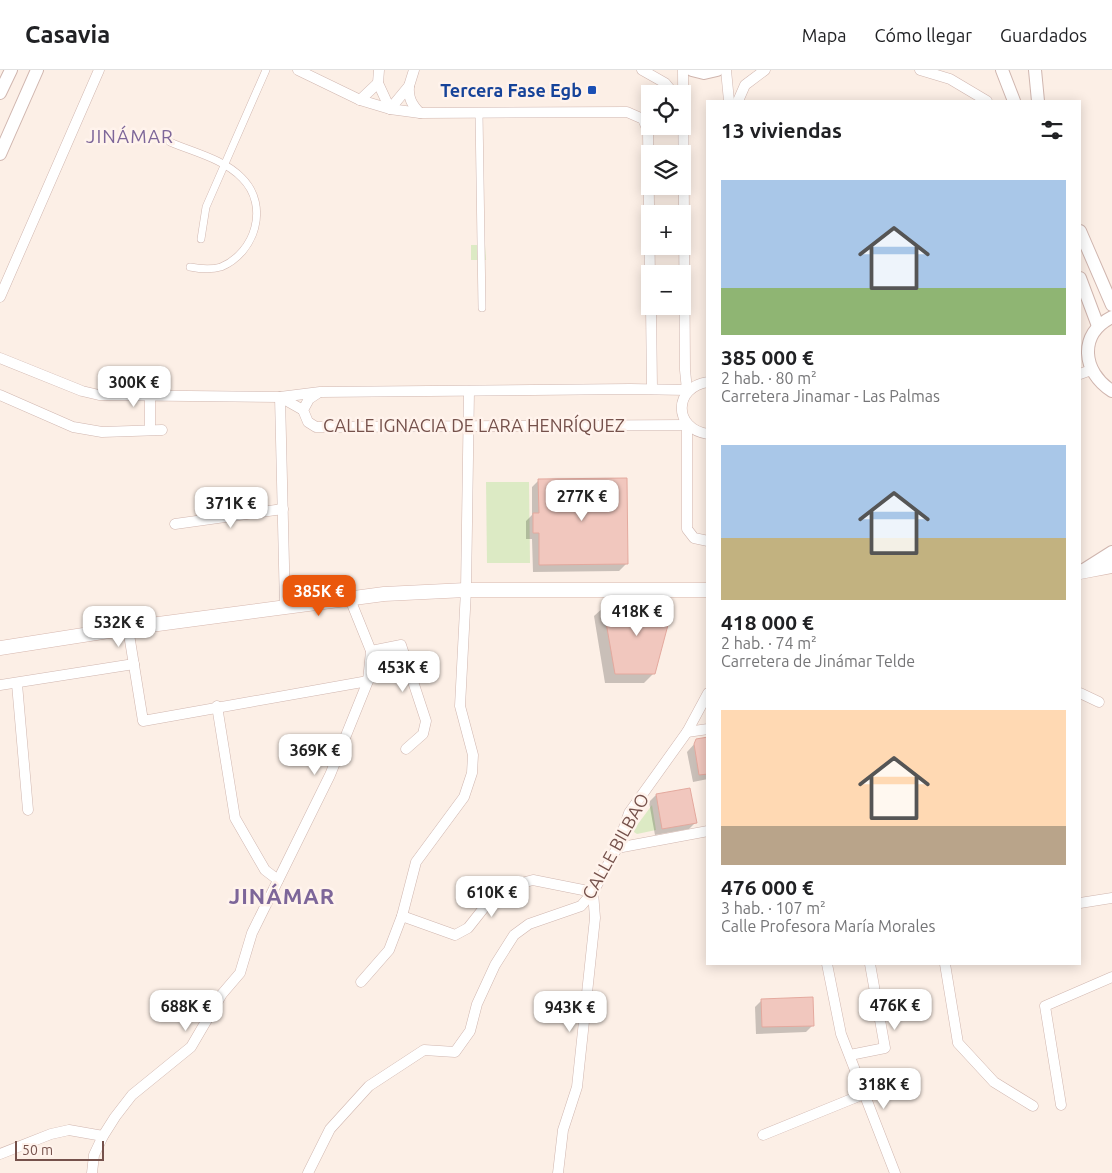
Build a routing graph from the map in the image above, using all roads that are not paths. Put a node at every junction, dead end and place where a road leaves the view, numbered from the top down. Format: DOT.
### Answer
graph roads {
  1 [pos="11,70"];
  2 [pos="36,70"];
  3 [pos="99,70"];
  4 [pos="266,70"];
  5 [pos="298,70"];
  6 [pos="379,70"];
  7 [pos="414,70"];
  8 [pos="642,70"];
  9 [pos="683,70"];
  10 [pos="692,70"];
  11 [pos="717,70"];
  12 [pos="726,70"];
  13 [pos="765,70"];
  14 [pos="920,70"];
  15 [pos="1002,70"];
  16 [pos="1035,70"];
  17 [pos="378,83"];
  18 [pos="667,85"];
  19 [pos="683,85"];
  20 [pos="409,86"];
  21 [pos="0,92"];
  22 [pos="360,100"];
  23 [pos="729,100"];
  24 [pos="738,100"];
  25 [pos="985,100"];
  26 [pos="1014,100"];
  27 [pos="1038,100"];
  28 [pos="390,109"];
  29 [pos="420,113"];
  30 [pos="479,113"];
  31 [pos="683,135"];
  32 [pos="170,142"];
  33 [pos="0,154"];
  34 [pos="224,164"];
  35 [pos="1081,233"];
  36 [pos="201,239"];
  37 [pos="650,265"];
  38 [pos="190,267"];
  39 [pos="1081,281"];
  40 [pos="0,297"];
  41 [pos="1112,305"];
  42 [pos="482,308"];
  43 [pos="650,315"];
  44 [pos="1112,317"];
  45 [pos="1098,326"];
  46 [pos="0,358"];
  47 [pos="1086,372"];
  48 [pos="706,382"];
  49 [pos="652,389"];
  50 [pos="688,390"];
  51 [pos="469,391"];
  52 [pos="1112,391"];
  53 [pos="320,392"];
  54 [pos="0,395"];
  55 [pos="150,396"];
  56 [pos="280,397"];
  57 [pos="303,410"];
  58 [pos="688,425"];
  59 [pos="469,426"];
  60 [pos="150,430"];
  61 [pos="162,430"];
  62 [pos="706,434"];
  63 [pos="283,509"];
  64 [pos="175,524"];
  65 [pos="706,541"];
  66 [pos="1112,552"];
  67 [pos="1112,566"];
  68 [pos="1081,572"];
  69 [pos="466,590"];
  70 [pos="706,590"];
  71 [pos="350,599"];
  72 [pos="285,607"];
  73 [pos="128,628"];
  74 [pos="0,648"];
  75 [pos="370,651"];
  76 [pos="134,664"];
  77 [pos="368,680"];
  78 [pos="17,684"];
  79 [pos="0,685"];
  80 [pos="1081,693"];
  81 [pos="706,697"];
  82 [pos="1099,702"];
  83 [pos="217,706"];
  84 [pos="706,729"];
  85 [pos="687,732"];
  86 [pos="406,749"];
  87 [pos="28,810"];
  88 [pos="706,831"];
  89 [pos="616,848"];
  90 [pos="278,880"];
  91 [pos="593,892"];
  92 [pos="1112,898"];
  93 [pos="1081,903"];
  94 [pos="402,916"];
  95 [pos="827,965"];
  96 [pos="870,965"];
  97 [pos="945,965"];
  98 [pos="1112,978"];
  99 [pos="361,982"];
  100 [pos="850,1055"];
  101 [pos="864,1094"];
  102 [pos="1061,1105"];
  103 [pos="1033,1106"];
  104 [pos="762,1135"];
  105 [pos="103,1136"];
  106 [pos="0,1154"];
  107 [pos="92,1173"];
  108 [pos="308,1173"];
  109 [pos="558,1173"];
  110 [pos="895,1173"];
  1 -- 21 [label="street"];
  2 -- 33 [label="street"];
  3 -- 40 [label="street"];
  4 -- 34 [label="street"];
  5 -- 22 [label="street"];
  6 -- 17 [label="street"];
  7 -- 20 [label="street"];
  8 -- 18 [label="street"];
  9 -- 19 [label="street"];
  10 -- 11 [label="street"];
  12 -- 23 [label="street"];
  13 -- 24 [label="street"];
  14 -- 25 [label="street"];
  15 -- 26 [label="street"];
  16 -- 27 [label="street"];
  17 -- 22 [label="street"];
  17 -- 28 [label="street"];
  20 -- 28 [label="street"];
  20 -- 29 [label="street"];
  22 -- 28 [label="street"];
  28 -- 29 [label="street"];
  29 -- 30 [label="street"];
  30 -- 37 [label="street"];
  30 -- 42 [label="street"];
  31 -- 50 [label="street"];
  32 -- 34 [label="street"];
  34 -- 36 [label="street"];
  34 -- 38 [label="street"];
  35 -- 41 [label="street"];
  39 -- 45 [label="street"];
  43 -- 49 [label="street"];
  44 -- 45 [label="street"];
  45 -- 47 [label="street"];
  46 -- 55 [label="street"];
  47 -- 52 [label="street"];
  48 -- 50 [label="street"];
  49 -- 50 [label="street, CALLE IGNACIA DE LARA HENRÍQUEZ"];
  49 -- 51 [label="street, CALLE IGNACIA DE LARA HENRÍQUEZ"];
  50 -- 58 [label="street"];
  51 -- 53 [label="street, CALLE IGNACIA DE LARA HENRÍQUEZ"];
  51 -- 59 [label="street"];
  53 -- 56 [label="street"];
  53 -- 57 [label="street, CALLE IGNACIA DE LARA HENRÍQUEZ"];
  54 -- 60 [label="street"];
  55 -- 56 [label="street"];
  55 -- 60 [label="street"];
  56 -- 57 [label="street"];
  56 -- 63 [label="street"];
  57 -- 59 [label="street, CALLE IGNACIA DE LARA HENRÍQUEZ"];
  58 -- 59 [label="street, CALLE IGNACIA DE LARA HENRÍQUEZ"];
  58 -- 62 [label="street"];
  58 -- 65 [label="street"];
  59 -- 69 [label="street"];
  60 -- 61 [label="street"];
  63 -- 64 [label="street"];
  63 -- 72 [label="street"];
  66 -- 68 [label="street"];
  67 -- 68 [label="main road"];
  69 -- 70 [label="main road"];
  69 -- 71 [label="main road"];
  69 -- 94 [label="street"];
  71 -- 72 [label="main road"];
  71 -- 75 [label="street"];
  72 -- 73 [label="main road"];
  73 -- 74 [label="main road"];
  73 -- 76 [label="street"];
  75 -- 77 [label="street"];
  75 -- 86 [label="street"];
  76 -- 78 [label="street"];
  76 -- 83 [label="street"];
  77 -- 83 [label="street"];
  77 -- 90 [label="street"];
  78 -- 79 [label="street"];
  78 -- 87 [label="street"];
  80 -- 82 [label="street"];
  81 -- 85 [label="street, CALLE BILBAO"];
  83 -- 90 [label="street"];
  84 -- 85 [label="street"];
  85 -- 89 [label="street, CALLE BILBAO"];
  88 -- 89 [label="street"];
  89 -- 91 [label="street, CALLE BILBAO"];
  90 -- 105 [label="street"];
  91 -- 94 [label="street"];
  91 -- 108 [label="street, CALLE BILBAO"];
  91 -- 109 [label="street"];
  92 -- 93 [label="street"];
  94 -- 99 [label="street"];
  95 -- 100 [label="street"];
  96 -- 100 [label="street"];
  97 -- 103 [label="street"];
  98 -- 102 [label="street"];
  100 -- 101 [label="street"];
  101 -- 104 [label="street"];
  101 -- 110 [label="street"];
  105 -- 106 [label="street"];
  105 -- 107 [label="street"];
}
